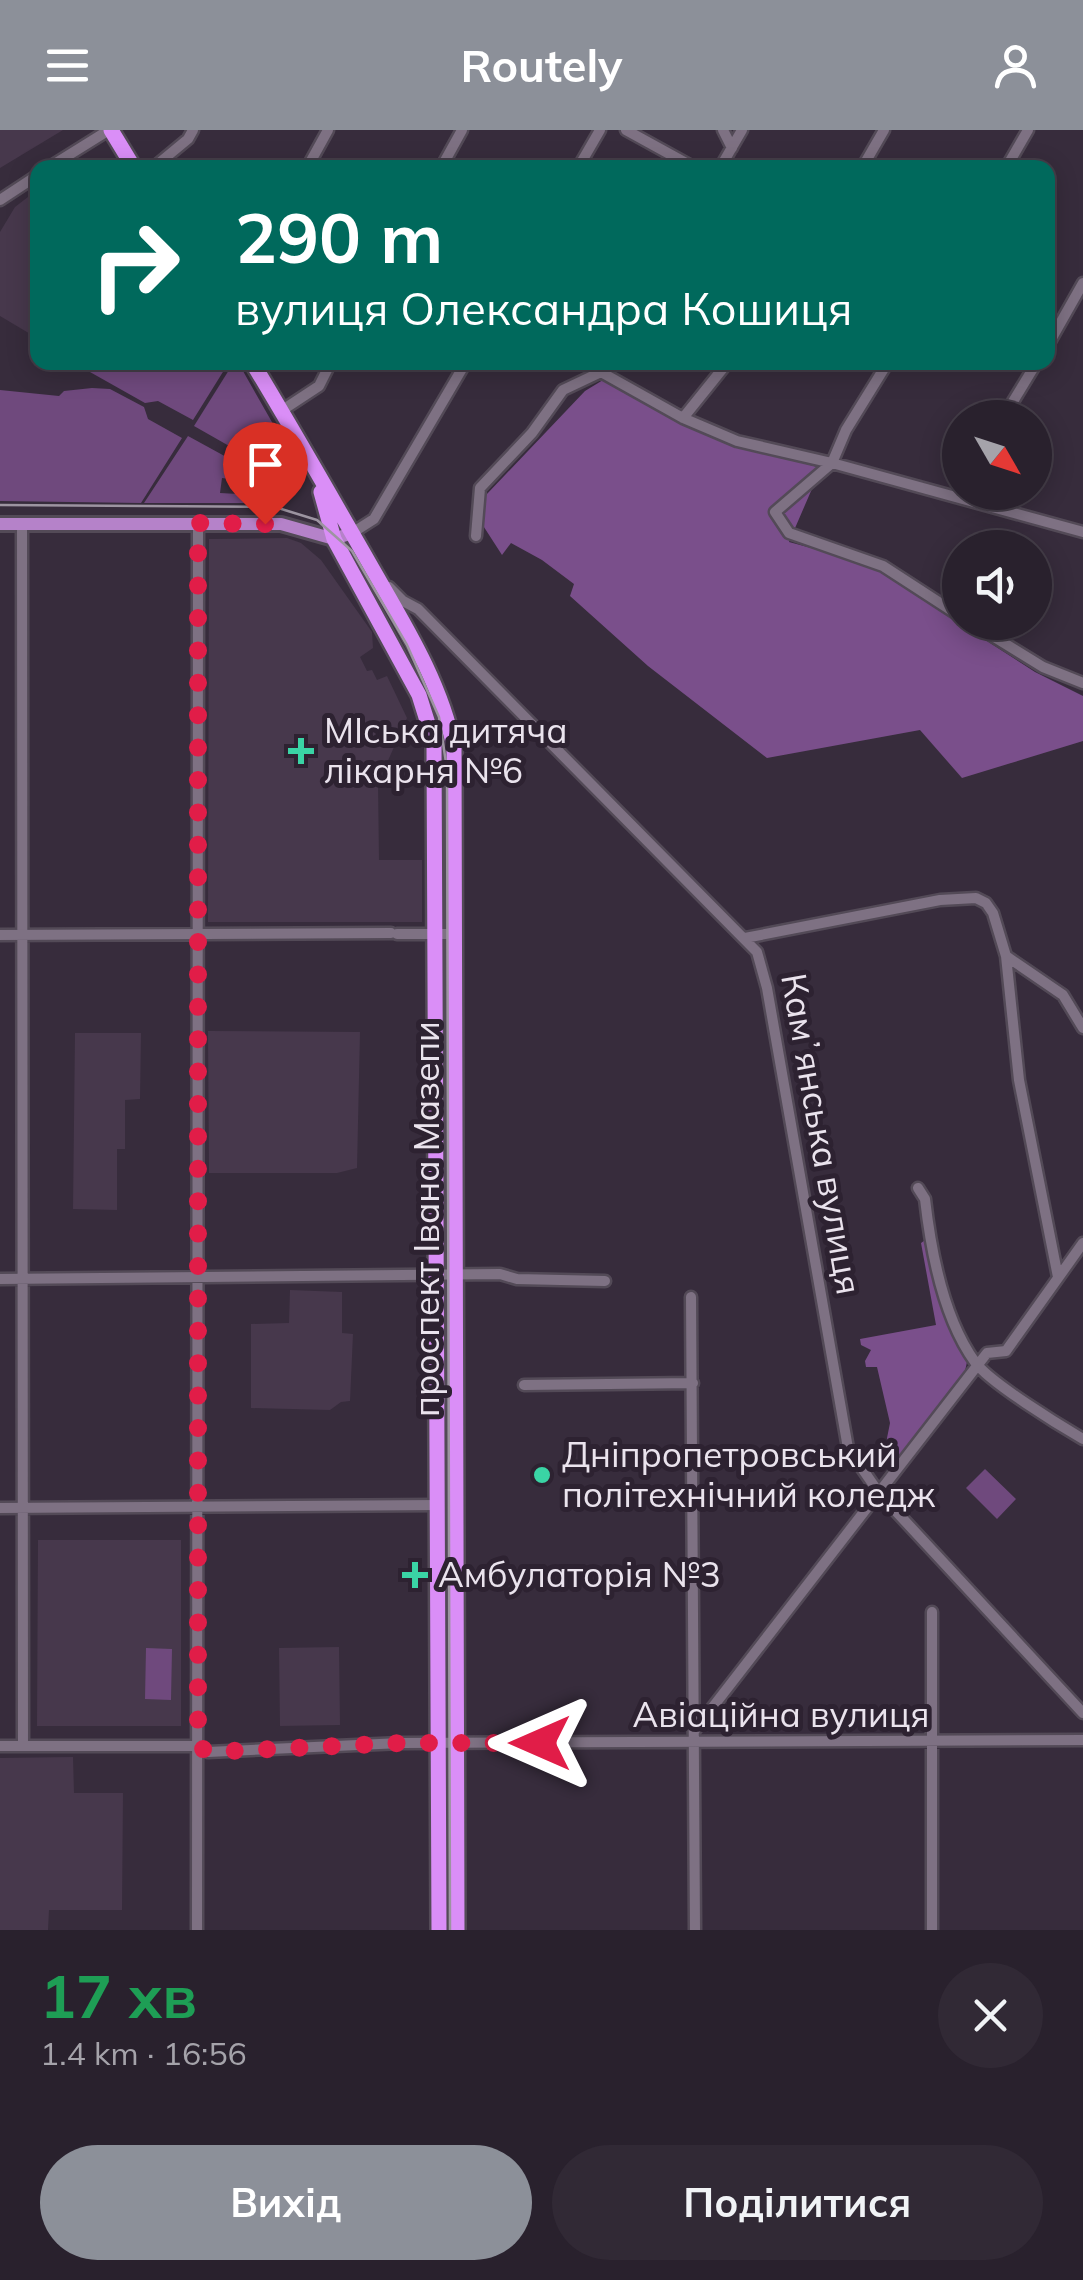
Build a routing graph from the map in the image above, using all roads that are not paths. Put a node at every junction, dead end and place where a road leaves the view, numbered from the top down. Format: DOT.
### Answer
graph roads {
  1 [pos="110,130"];
  2 [pos="192,130"];
  3 [pos="328,130"];
  4 [pos="462,130"];
  5 [pos="600,130"];
  6 [pos="626,130"];
  7 [pos="722,130"];
  8 [pos="742,130"];
  9 [pos="884,130"];
  10 [pos="1028,130"];
  11 [pos="732,148"];
  12 [pos="61,160"];
  13 [pos="129,160"];
  14 [pos="162,160"];
  15 [pos="312,160"];
  16 [pos="445,160"];
  17 [pos="583,160"];
  18 [pos="680,160"];
  19 [pos="725,160"];
  20 [pos="867,160"];
  21 [pos="1011,160"];
  22 [pos="30,179"];
  23 [pos="0,200"];
  24 [pos="1083,284"];
  25 [pos="1055,333"];
  26 [pos="257,370"];
  27 [pos="327,370"];
  28 [pos="461,370"];
  29 [pos="598,370"];
  30 [pos="608,370"];
  31 [pos="722,370"];
  32 [pos="883,370"];
  33 [pos="1032,370"];
  34 [pos="1014,400"];
  35 [pos="281,411"];
  36 [pos="683,418"];
  37 [pos="832,463"];
  38 [pos="316,473"];
  39 [pos="942,488"];
  40 [pos="1015,510"];
  41 [pos="22,523"];
  42 [pos="198,523"];
  43 [pos="0,524"];
  44 [pos="1083,532"];
  45 [pos="352,533"];
  46 [pos="476,536"];
  47 [pos="334,539"];
  48 [pos="375,574"];
  49 [pos="942,604"];
  50 [pos="999,640"];
  51 [pos="1083,684"];
  52 [pos="437,934"];
  53 [pos="456,934"];
  54 [pos="0,935"];
  55 [pos="24,935"];
  56 [pos="197,936"];
  57 [pos="745,938"];
  58 [pos="1006,956"];
  59 [pos="1083,1028"];
  60 [pos="918,1188"];
  61 [pos="1083,1243"];
  62 [pos="196,1276"];
  63 [pos="436,1276"];
  64 [pos="456,1276"];
  65 [pos="1058,1277"];
  66 [pos="0,1278"];
  67 [pos="24,1279"];
  68 [pos="606,1281"];
  69 [pos="691,1297"];
  70 [pos="977,1365"];
  71 [pos="524,1384"];
  72 [pos="693,1384"];
  73 [pos="1083,1438"];
  74 [pos="878,1493"];
  75 [pos="200,1505"];
  76 [pos="439,1505"];
  77 [pos="24,1507"];
  78 [pos="0,1508"];
  79 [pos="932,1612"];
  80 [pos="1083,1713"];
  81 [pos="694,1736"];
  82 [pos="1083,1740"];
  83 [pos="932,1742"];
  84 [pos="447,1744"];
  85 [pos="23,1745"];
  86 [pos="0,1746"];
  87 [pos="198,1746"];
  88 [pos="197,1930"];
  89 [pos="439,1930"];
  90 [pos="457,1930"];
  91 [pos="695,1930"];
  92 [pos="932,1930"];
  1 -- 12 [label="street"];
  1 -- 13 [label="highway"];
  2 -- 14 [label="street"];
  3 -- 15 [label="street"];
  4 -- 16 [label="street"];
  5 -- 17 [label="street"];
  6 -- 18 [label="street"];
  7 -- 11 [label="street"];
  8 -- 11 [label="street"];
  9 -- 20 [label="street"];
  10 -- 21 [label="street"];
  11 -- 19 [label="street"];
  22 -- 23 [label="street"];
  24 -- 25 [label="street"];
  26 -- 35 [label="highway"];
  27 -- 35 [label="street"];
  28 -- 45 [label="street"];
  29 -- 46 [label="street"];
  30 -- 36 [label="street"];
  31 -- 36 [label="street"];
  32 -- 37 [label="street"];
  33 -- 34 [label="street"];
  35 -- 38 [label="highway"];
  36 -- 37 [label="street"];
  37 -- 39 [label="street"];
  37 -- 49 [label="street"];
  38 -- 45 [label="highway, проспект Івана Мазепи"];
  38 -- 47 [label="highway, проспект Івана Мазепи"];
  40 -- 44 [label="street"];
  41 -- 42 [label="main road"];
  41 -- 43 [label="main road"];
  41 -- 55 [label="street"];
  42 -- 47 [label="main road"];
  42 -- 56 [label="street"];
  45 -- 47 [label="main road"];
  45 -- 48 [label="highway, проспект Івана Мазепи"];
  47 -- 52 [label="highway, проспект Івана Мазепи"];
  48 -- 53 [label="highway, проспект Івана Мазепи"];
  48 -- 57 [label="street, Камʼянська вулиця"];
  50 -- 51 [label="street"];
  52 -- 53 [label="street"];
  52 -- 56 [label="street"];
  52 -- 63 [label="highway, проспект Івана Мазепи"];
  53 -- 64 [label="highway, проспект Івана Мазепи"];
  54 -- 55 [label="street"];
  55 -- 56 [label="street"];
  55 -- 67 [label="street"];
  56 -- 62 [label="street"];
  57 -- 58 [label="street"];
  57 -- 74 [label="street, Камʼянська вулиця"];
  58 -- 59 [label="street"];
  58 -- 65 [label="street"];
  60 -- 70 [label="street"];
  61 -- 65 [label="street"];
  62 -- 63 [label="street"];
  62 -- 67 [label="street"];
  62 -- 75 [label="street"];
  63 -- 64 [label="street"];
  63 -- 76 [label="highway, проспект Івана Мазепи"];
  64 -- 68 [label="street"];
  64 -- 84 [label="highway, проспект Івана Мазепи"];
  65 -- 70 [label="street"];
  66 -- 67 [label="street"];
  67 -- 77 [label="street"];
  69 -- 72 [label="street"];
  70 -- 73 [label="street"];
  70 -- 74 [label="street"];
  71 -- 72 [label="street"];
  72 -- 81 [label="street"];
  74 -- 80 [label="street, Камʼянська вулиця"];
  74 -- 81 [label="street"];
  75 -- 76 [label="street"];
  75 -- 77 [label="street"];
  75 -- 87 [label="street"];
  76 -- 84 [label="highway, проспект Івана Мазепи"];
  77 -- 78 [label="street"];
  77 -- 85 [label="street"];
  79 -- 83 [label="street"];
  81 -- 83 [label="street, Авіаційна вулиця"];
  81 -- 84 [label="street, Авіаційна вулиця"];
  81 -- 91 [label="street"];
  82 -- 83 [label="street, Авіаційна вулиця"];
  83 -- 92 [label="street"];
  84 -- 87 [label="street, Авіаційна вулиця"];
  84 -- 89 [label="highway, проспект Івана Мазепи"];
  84 -- 90 [label="highway, проспект Івана Мазепи"];
  85 -- 86 [label="street, Авіаційна вулиця"];
  85 -- 87 [label="street, Авіаційна вулиця"];
  87 -- 88 [label="street"];
}
